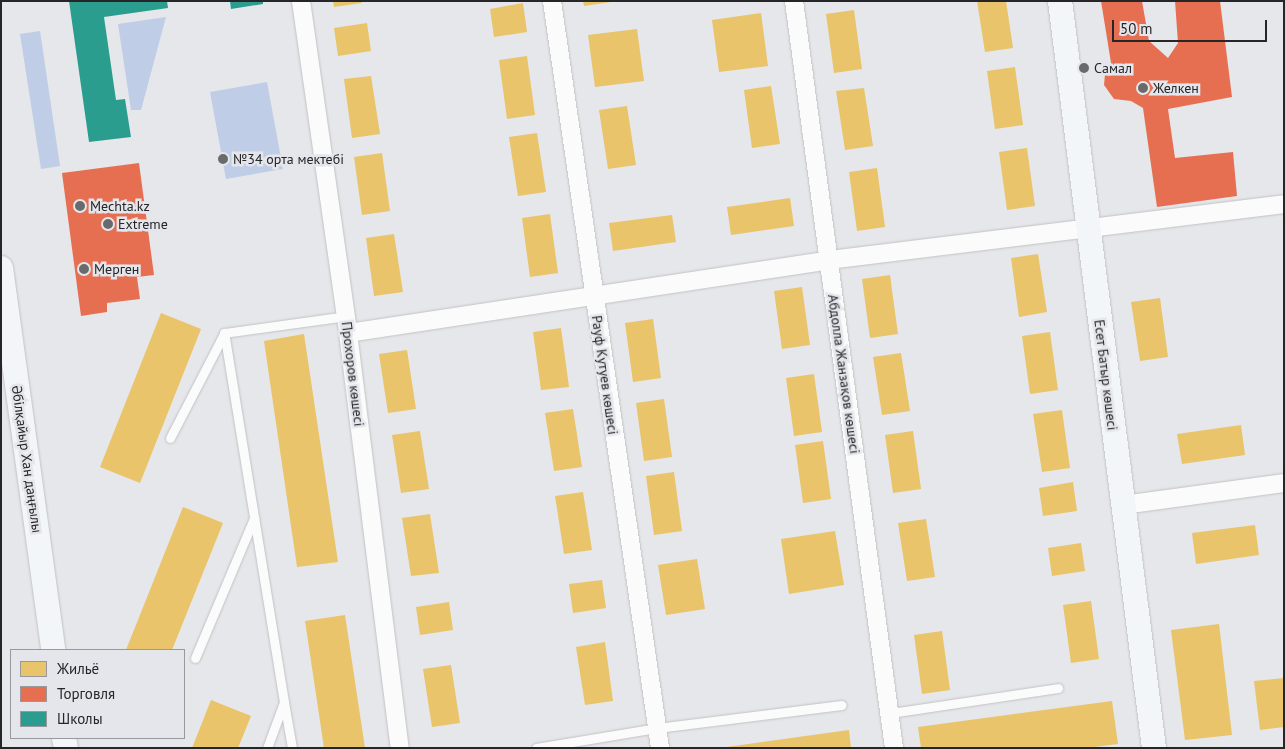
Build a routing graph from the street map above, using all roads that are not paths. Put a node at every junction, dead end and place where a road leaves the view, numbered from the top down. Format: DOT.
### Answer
graph roads {
  1 [pos="301,1"];
  2 [pos="552,1"];
  3 [pos="794,1"];
  4 [pos="1060,1"];
  5 [pos="1284,204"];
  6 [pos="1087,227"];
  7 [pos="829,260"];
  8 [pos="1,268"];
  9 [pos="593,294"];
  10 [pos="346,316"];
  11 [pos="348,333"];
  12 [pos="224,334"];
  13 [pos="6,344"];
  14 [pos="170,438"];
  15 [pos="1284,483"];
  16 [pos="1123,504"];
  17 [pos="254,518"];
  18 [pos="53,649"];
  19 [pos="195,658"];
  20 [pos="1058,688"];
  21 [pos="284,702"];
  22 [pos="842,705"];
  23 [pos="891,713"];
  24 [pos="657,728"];
  25 [pos="267,748"];
  26 [pos="292,748"];
  27 [pos="400,748"];
  28 [pos="536,748"];
  29 [pos="660,748"];
  30 [pos="894,748"];
  31 [pos="1154,748"];
  1 -- 10 [label="street, Прохоров көшесі"];
  2 -- 9 [label="street, Рауф Кутуев көшесі"];
  3 -- 7 [label="street, Абдолла Жанзақов көшесі"];
  4 -- 6 [label="street, Есет Батыр көшесі"];
  5 -- 6 [label="street"];
  6 -- 7 [label="street"];
  6 -- 16 [label="street, Есет Батыр көшесі"];
  7 -- 9 [label="street"];
  7 -- 23 [label="street, Абдолла Жанзақов көшесі"];
  8 -- 13 [label="street, Әбілқайыр Хан даңғылы"];
  9 -- 11 [label="street"];
  9 -- 24 [label="street, Рауф Кутуев көшесі"];
  10 -- 11 [label="street, Прохоров көшесі"];
  10 -- 12 [label="lane"];
  11 -- 27 [label="street, Прохоров көшесі"];
  12 -- 14 [label="lane"];
  12 -- 17 [label="lane"];
  13 -- 18 [label="street, Әбілқайыр Хан даңғылы"];
  15 -- 16 [label="street"];
  16 -- 31 [label="street, Есет Батыр көшесі"];
  17 -- 19 [label="lane"];
  17 -- 21 [label="lane"];
  20 -- 23 [label="lane"];
  21 -- 25 [label="lane"];
  21 -- 26 [label="lane"];
  22 -- 24 [label="lane"];
  23 -- 30 [label="street, Абдолла Жанзақов көшесі"];
  24 -- 28 [label="lane"];
  24 -- 29 [label="street, Рауф Кутуев көшесі"];
}
